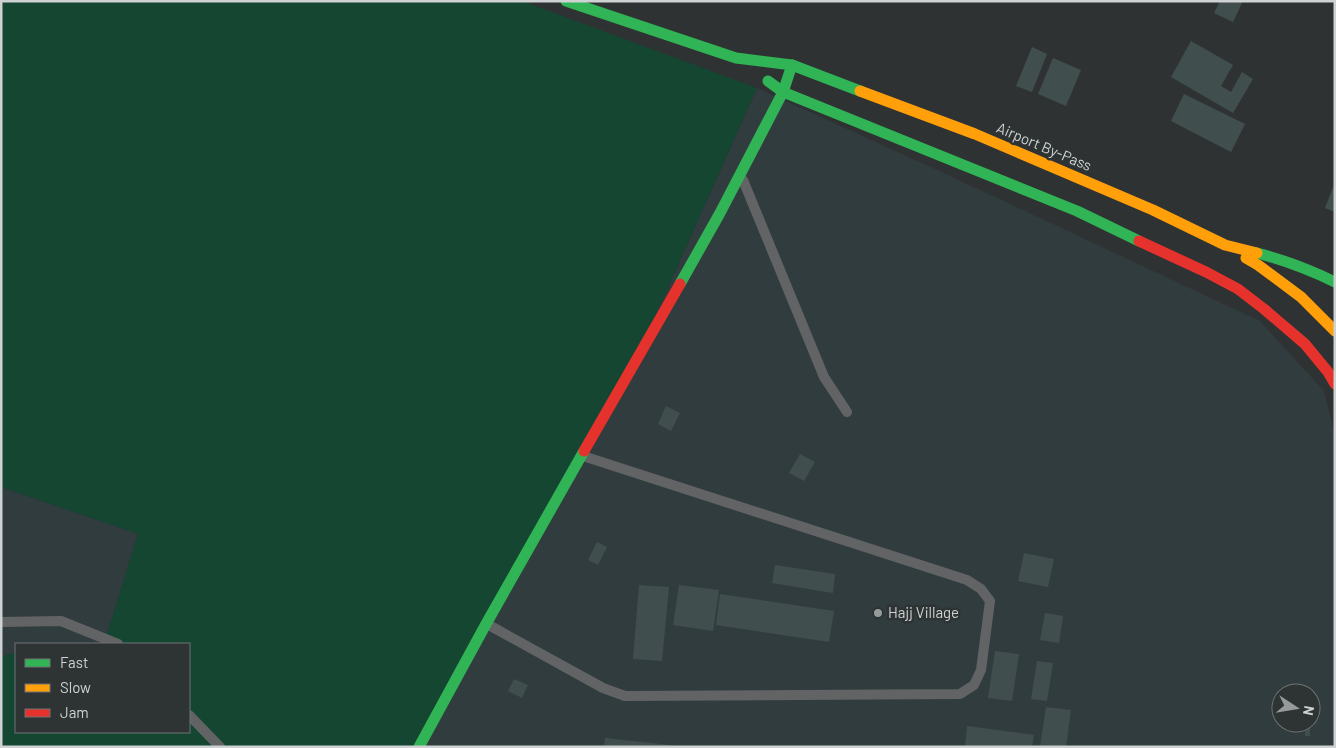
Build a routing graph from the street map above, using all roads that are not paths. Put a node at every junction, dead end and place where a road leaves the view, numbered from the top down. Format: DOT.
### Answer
graph roads {
  1 [pos="566,1"];
  2 [pos="736,58"];
  3 [pos="792,64"];
  4 [pos="783,92"];
  5 [pos="740,174"];
  6 [pos="1225,246"];
  7 [pos="1335,282"];
  8 [pos="1335,331"];
  9 [pos="1335,384"];
  10 [pos="848,412"];
  11 [pos="582,456"];
  12 [pos="1,622"];
  13 [pos="486,624"];
  14 [pos="116,643"];
  15 [pos="190,716"];
  16 [pos="220,747"];
  17 [pos="419,747"];
  1 -- 2 [label="main road, Airport By-Pass"];
  2 -- 3 [label="main road, Airport By-Pass"];
  2 -- 4 [label="main road, Airport By-Pass"];
  3 -- 4 [label="main road"];
  3 -- 6 [label="main road, Airport By-Pass"];
  4 -- 5 [label="main road"];
  4 -- 9 [label="main road, Airport By-Pass"];
  5 -- 10 [label="lane"];
  5 -- 11 [label="main road"];
  6 -- 7 [label="main road, Airport By-Pass"];
  6 -- 8 [label="main road"];
  11 -- 13 [label="main road"];
  11 -- 13 [label="lane"];
  12 -- 14 [label="lane"];
  13 -- 17 [label="main road"];
  15 -- 16 [label="lane"];
}
